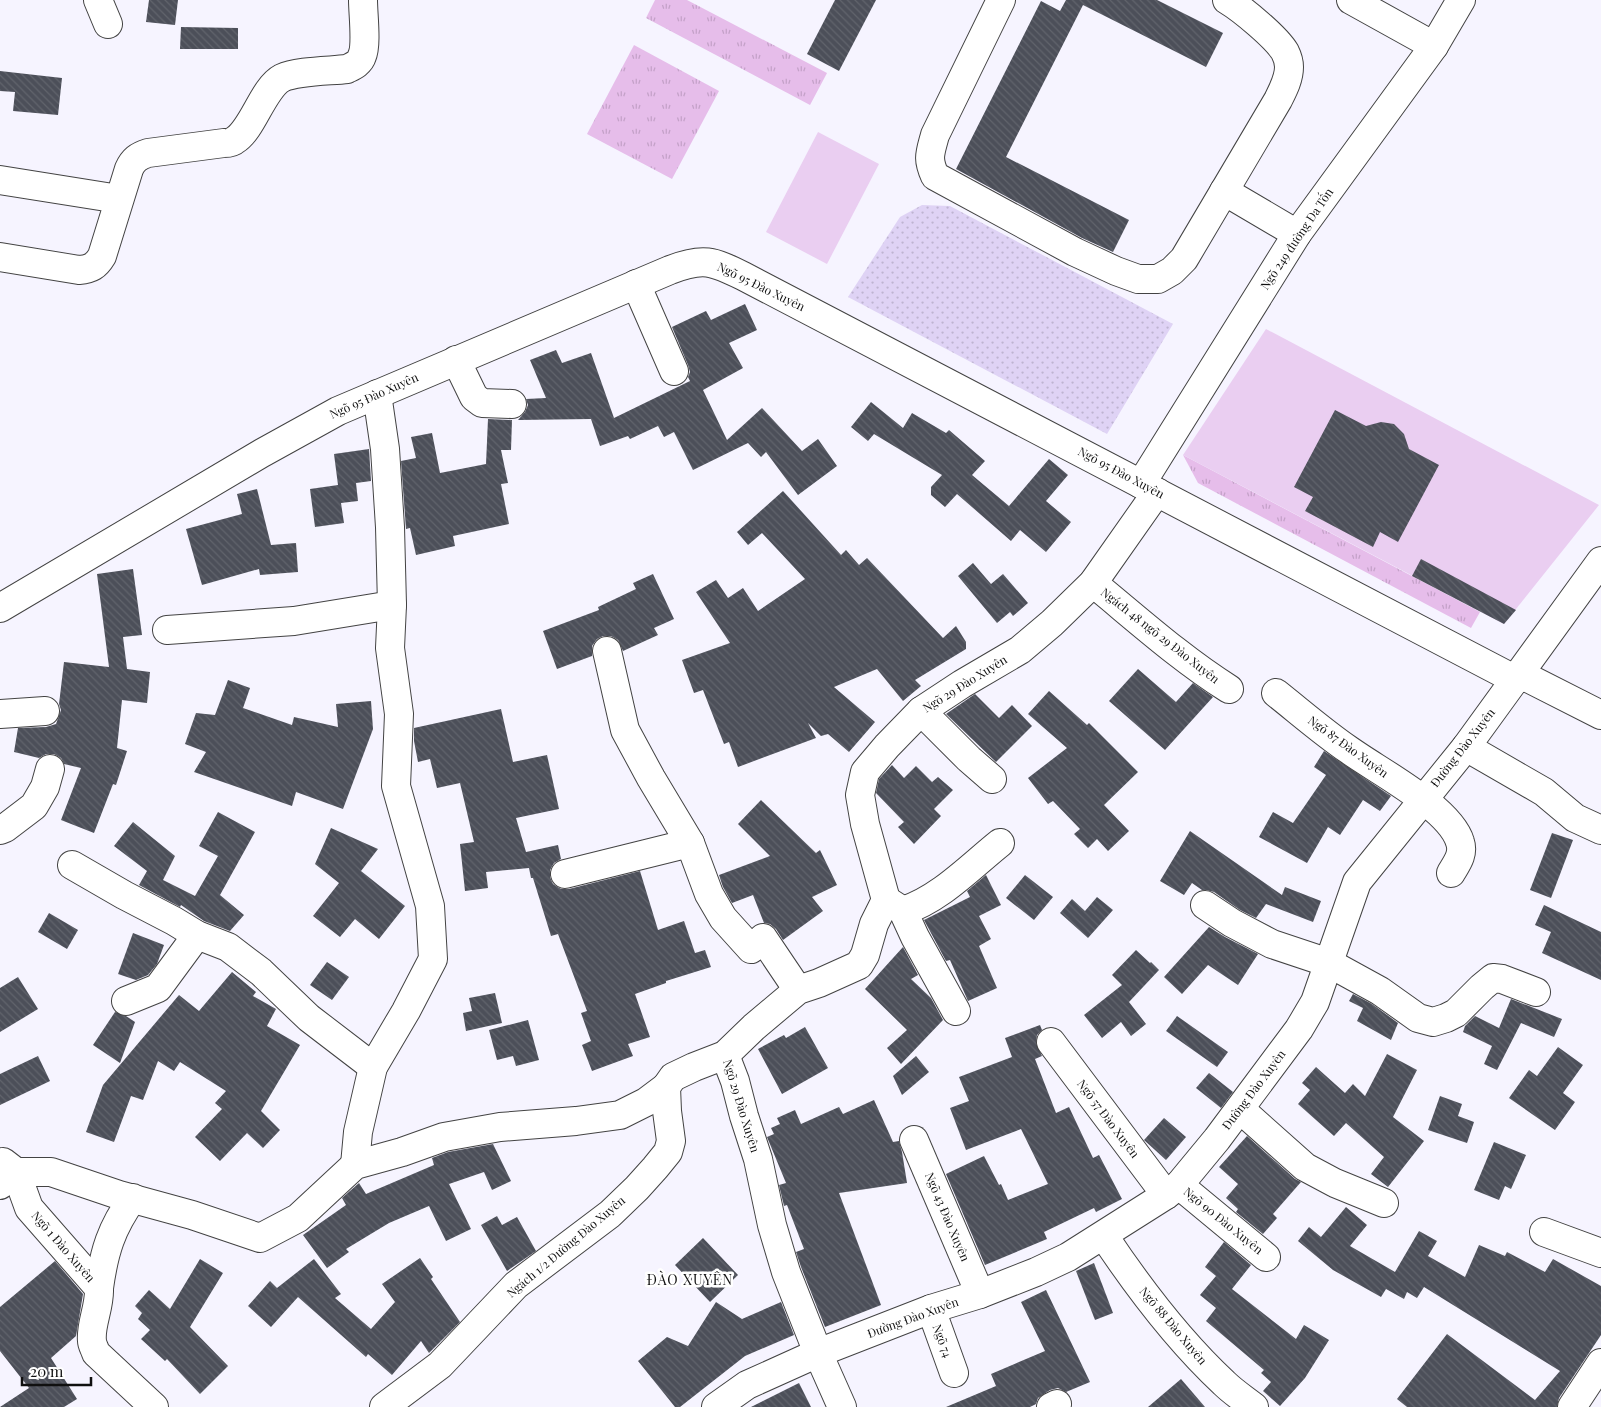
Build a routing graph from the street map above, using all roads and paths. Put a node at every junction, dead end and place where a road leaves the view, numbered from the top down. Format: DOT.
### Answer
graph roads {
  1 [pos="363,0"];
  2 [pos="1001,0"];
  3 [pos="1227,0"];
  4 [pos="1351,0"];
  5 [pos="1461,0"];
  6 [pos="1434,46"];
  7 [pos="0,180"];
  8 [pos="1224,191"];
  9 [pos="119,200"];
  10 [pos="1296,234"];
  11 [pos="0,257"];
  12 [pos="636,284"];
  13 [pos="456,360"];
  14 [pos="674,371"];
  15 [pos="377,394"];
  16 [pos="512,404"];
  17 [pos="1149,488"];
  18 [pos="1601,561"];
  19 [pos="1092,583"];
  20 [pos="392,605"];
  21 [pos="0,608"];
  22 [pos="167,630"];
  23 [pos="607,651"];
  24 [pos="1518,677"];
  25 [pos="1229,689"];
  26 [pos="1276,693"];
  27 [pos="45,711"];
  28 [pos="921,711"];
  29 [pos="0,714"];
  30 [pos="1601,715"];
  31 [pos="1466,747"];
  32 [pos="50,769"];
  33 [pos="992,779"];
  34 [pos="1423,799"];
  35 [pos="0,830"];
  36 [pos="1601,830"];
  37 [pos="690,843"];
  38 [pos="1000,843"];
  39 [pos="72,865"];
  40 [pos="1451,873"];
  41 [pos="565,874"];
  42 [pos="1205,905"];
  43 [pos="894,906"];
  44 [pos="197,935"];
  45 [pos="1329,963"];
  46 [pos="798,990"];
  47 [pos="1536,992"];
  48 [pos="126,1001"];
  49 [pos="956,1010"];
  50 [pos="1051,1042"];
  51 [pos="724,1055"];
  52 [pos="373,1067"];
  53 [pos="666,1086"];
  54 [pos="1240,1109"];
  55 [pos="914,1140"];
  56 [pos="355,1165"];
  57 [pos="5,1172"];
  58 [pos="1172,1190"];
  59 [pos="133,1198"];
  60 [pos="1384,1203"];
  61 [pos="1544,1232"];
  62 [pos="1104,1236"];
  63 [pos="1601,1254"];
  64 [pos="1266,1257"];
  65 [pos="99,1288"];
  66 [pos="980,1294"];
  67 [pos="931,1309"];
  68 [pos="818,1353"];
  69 [pos="1601,1363"];
  70 [pos="954,1372"];
  71 [pos="154,1407"];
  72 [pos="384,1407"];
  73 [pos="716,1407"];
  74 [pos="842,1407"];
  75 [pos="1254,1407"];
  76 [pos="1572,1407"];
  1 -- 9 [label="street"];
  2 -- 8 [label="street"];
  3 -- 8 [label="street"];
  4 -- 6 [label="street"];
  5 -- 6 [label="street, Ngõ 249 đường Đa Tốn"];
  6 -- 10 [label="street, Ngõ 249 đường Đa Tốn"];
  7 -- 9 [label="street"];
  8 -- 10 [label="street"];
  9 -- 11 [label="street"];
  10 -- 17 [label="street, Ngõ 249 đường Đa Tốn"];
  12 -- 13 [label="street, Ngõ 95 Đào Xuyên"];
  12 -- 14 [label="street"];
  12 -- 17 [label="street, Ngõ 95 Đào Xuyên"];
  13 -- 15 [label="street, Ngõ 95 Đào Xuyên"];
  13 -- 16 [label="street"];
  15 -- 20 [label="street"];
  15 -- 21 [label="street, Ngõ 95 Đào Xuyên"];
  17 -- 19 [label="street, Ngõ 29 Đào Xuyên"];
  17 -- 24 [label="street, Ngõ 95 Đào Xuyên"];
  18 -- 24 [label="street, Đường Đào Xuyên"];
  19 -- 25 [label="street, Ngách 48 ngõ 29 Đào Xuyên"];
  19 -- 28 [label="street, Ngõ 29 Đào Xuyên"];
  20 -- 22 [label="street"];
  20 -- 52 [label="street"];
  23 -- 37 [label="street"];
  24 -- 30 [label="street, Ngõ 95 Đào Xuyên"];
  24 -- 31 [label="street, Đường Đào Xuyên"];
  26 -- 34 [label="street, Ngõ 87 Đào Xuyên"];
  27 -- 29 [label="street"];
  28 -- 33 [label="street"];
  28 -- 43 [label="street, Ngõ 29 Đào Xuyên"];
  31 -- 34 [label="street, Đường Đào Xuyên"];
  31 -- 36 [label="street"];
  32 -- 35 [label="street"];
  34 -- 40 [label="street, Ngõ 87 Đào Xuyên"];
  34 -- 45 [label="street, Đường Đào Xuyên"];
  37 -- 41 [label="street"];
  37 -- 46 [label="street"];
  38 -- 43 [label="street"];
  39 -- 44 [label="street"];
  42 -- 45 [label="street"];
  43 -- 46 [label="street, Ngõ 29 Đào Xuyên"];
  43 -- 49 [label="street"];
  44 -- 48 [label="street"];
  44 -- 52 [label="street"];
  45 -- 47 [label="street"];
  45 -- 54 [label="street, Đường Đào Xuyên"];
  46 -- 51 [label="street, Ngõ 29 Đào Xuyên"];
  50 -- 58 [label="street, Ngõ 57 Đào Xuyên"];
  51 -- 53 [label="street"];
  51 -- 68 [label="street, Ngõ 29 Đào Xuyên"];
  52 -- 56 [label="street"];
  53 -- 56 [label="street"];
  53 -- 72 [label="street, Ngách 1/2 Đường Đào Xuyên"];
  54 -- 58 [label="street, Đường Đào Xuyên"];
  54 -- 60 [label="street"];
  55 -- 66 [label="street, Ngõ 43 Đào Xuyên"];
  56 -- 59 [label="street"];
  57 -- 59 [label="street"];
  57 -- 65 [label="street, Ngõ 1 Đào Xuyên"];
  58 -- 62 [label="street, Đường Đào Xuyên"];
  58 -- 64 [label="street, Ngõ 90 Đào Xuyên"];
  59 -- 65 [label="street"];
  61 -- 63 [label="street"];
  62 -- 66 [label="street, Đường Đào Xuyên"];
  62 -- 75 [label="street, Ngõ 88 Đào Xuyên"];
  65 -- 71 [label="street, Ngõ 1 Đào Xuyên"];
  66 -- 67 [label="street, Đường Đào Xuyên"];
  67 -- 68 [label="street, Đường Đào Xuyên"];
  67 -- 70 [label="street, Ngõ 74"];
  68 -- 73 [label="street, Đường Đào Xuyên"];
  68 -- 74 [label="street, Ngõ 29 Đào Xuyên"];
  69 -- 76 [label="street"];
}
